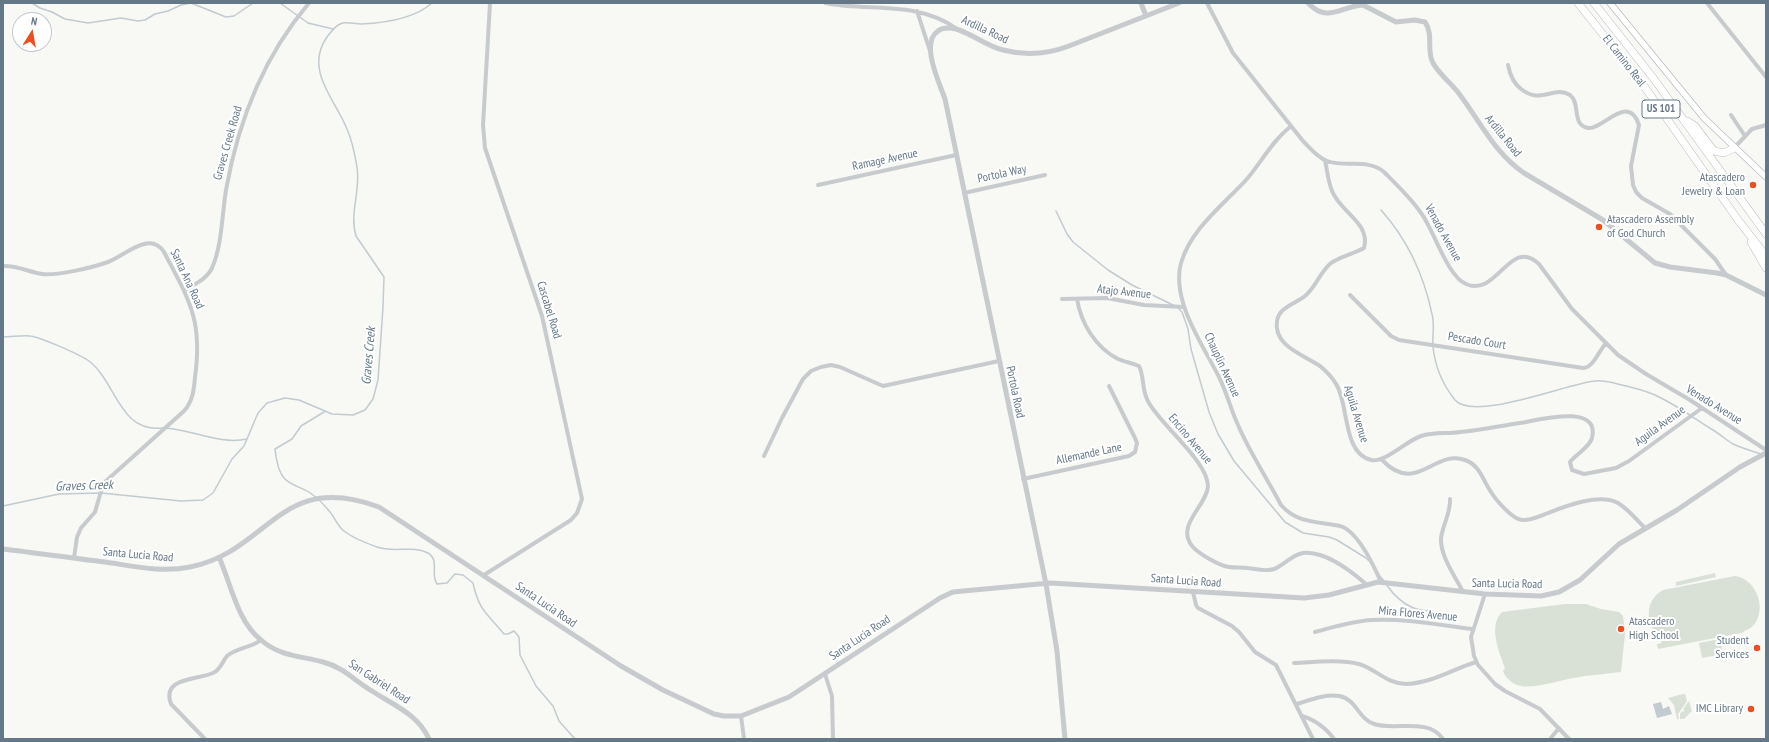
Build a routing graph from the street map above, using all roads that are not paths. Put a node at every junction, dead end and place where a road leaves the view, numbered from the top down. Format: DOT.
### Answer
graph roads {
  1 [pos="309,3"];
  2 [pos="490,3"];
  3 [pos="825,3"];
  4 [pos="1141,3"];
  5 [pos="1180,3"];
  6 [pos="1206,3"];
  7 [pos="1308,3"];
  8 [pos="1578,3"];
  9 [pos="1594,3"];
  10 [pos="1610,3"];
  11 [pos="1707,3"];
  12 [pos="917,11"];
  13 [pos="1146,16"];
  14 [pos="957,29"];
  15 [pos="930,52"];
  16 [pos="1508,65"];
  17 [pos="1766,77"];
  18 [pos="1731,116"];
  19 [pos="1683,119"];
  20 [pos="1766,125"];
  21 [pos="1290,127"];
  22 [pos="1745,136"];
  23 [pos="1734,148"];
  24 [pos="956,155"];
  25 [pos="1325,160"];
  26 [pos="1045,175"];
  27 [pos="1766,178"];
  28 [pos="818,185"];
  29 [pos="964,193"];
  30 [pos="1738,220"];
  31 [pos="1766,234"];
  32 [pos="1766,256"];
  33 [pos="3,266"];
  34 [pos="1766,268"];
  35 [pos="1726,275"];
  36 [pos="184,291"];
  37 [pos="1350,295"];
  38 [pos="1766,295"];
  39 [pos="1062,299"];
  40 [pos="1077,299"];
  41 [pos="1184,307"];
  42 [pos="1606,343"];
  43 [pos="999,361"];
  44 [pos="1109,386"];
  45 [pos="1702,408"];
  46 [pos="1766,450"];
  47 [pos="1766,453"];
  48 [pos="764,456"];
  49 [pos="1382,460"];
  50 [pos="1023,479"];
  51 [pos="1450,498"];
  52 [pos="1645,528"];
  53 [pos="3,549"];
  54 [pos="219,557"];
  55 [pos="74,558"];
  56 [pos="484,575"];
  57 [pos="1381,582"];
  58 [pos="1046,584"];
  59 [pos="1367,584"];
  60 [pos="1193,592"];
  61 [pos="1463,593"];
  62 [pos="1485,594"];
  63 [pos="1472,629"];
  64 [pos="1315,632"];
  65 [pos="260,640"];
  66 [pos="1476,662"];
  67 [pos="1294,663"];
  68 [pos="825,674"];
  69 [pos="1297,704"];
  70 [pos="741,716"];
  71 [pos="1302,716"];
  72 [pos="1559,728"];
  73 [pos="205,739"];
  74 [pos="429,739"];
  75 [pos="744,739"];
  76 [pos="832,739"];
  77 [pos="1065,739"];
  78 [pos="1314,739"];
  79 [pos="1334,739"];
  80 [pos="1443,739"];
  81 [pos="1550,739"];
  82 [pos="1569,739"];
  1 -- 36 [label="street, Graves Creek Road"];
  2 -- 56 [label="street, Cascabel Road"];
  3 -- 12 [label="street, Ardilla Road"];
  4 -- 13 [label="street"];
  5 -- 13 [label="street, Ardilla Road"];
  6 -- 21 [label="street, Venado Avenue"];
  7 -- 35 [label="street, Ardilla Road"];
  8 -- 30 [label="highway, El Camino Real / US 101"];
  9 -- 19 [label="highway, El Camino Real / US 101"];
  10 -- 23 [label="main road, El Camino Real"];
  11 -- 17 [label="street"];
  12 -- 14 [label="street, Ardilla Road"];
  12 -- 15 [label="street, Portola Road"];
  13 -- 14 [label="street, Ardilla Road"];
  14 -- 15 [label="street"];
  15 -- 24 [label="street, Portola Road"];
  16 -- 35 [label="street"];
  18 -- 22 [label="street"];
  19 -- 23 [label="highway"];
  19 -- 31 [label="highway, El Camino Real / US 101"];
  20 -- 22 [label="street"];
  21 -- 25 [label="street, Venado Avenue"];
  21 -- 41 [label="street, Chauplin Avenue"];
  22 -- 23 [label="street"];
  23 -- 27 [label="main road, El Camino Real"];
  24 -- 28 [label="street, Ramage Avenue"];
  24 -- 29 [label="street, Portola Road"];
  25 -- 42 [label="street, Venado Avenue"];
  25 -- 49 [label="street, Aguila Avenue"];
  26 -- 29 [label="street, Portola Way"];
  29 -- 43 [label="street, Portola Road"];
  30 -- 32 [label="highway, El Camino Real / US 101"];
  30 -- 34 [label="highway"];
  33 -- 36 [label="street, Santa Ana Road"];
  35 -- 38 [label="street, Ardilla Road"];
  36 -- 55 [label="street, Santa Ana Road"];
  37 -- 42 [label="street, Pescado Court"];
  39 -- 40 [label="street, Atajo Avenue"];
  40 -- 41 [label="street, Atajo Avenue"];
  40 -- 59 [label="street, Encino Avenue"];
  41 -- 57 [label="street, Chauplin Avenue"];
  42 -- 45 [label="street, Venado Avenue"];
  43 -- 48 [label="street"];
  43 -- 50 [label="street, Portola Road"];
  44 -- 50 [label="street, Allemande Lane"];
  45 -- 46 [label="street, Venado Avenue"];
  45 -- 49 [label="street, Aguila Avenue"];
  47 -- 52 [label="street, Santa Lucia Road"];
  49 -- 52 [label="street"];
  50 -- 58 [label="street, Portola Road"];
  51 -- 61 [label="street"];
  52 -- 62 [label="street, Santa Lucia Road"];
  53 -- 55 [label="street, Santa Lucia Road"];
  54 -- 55 [label="street, Santa Lucia Road"];
  54 -- 56 [label="street, Santa Lucia Road"];
  54 -- 65 [label="street, San Gabriel Road"];
  56 -- 70 [label="street, Santa Lucia Road"];
  57 -- 59 [label="street, Santa Lucia Road"];
  57 -- 61 [label="street, Santa Lucia Road"];
  58 -- 60 [label="street, Santa Lucia Road"];
  58 -- 68 [label="street, Santa Lucia Road"];
  58 -- 77 [label="street, Portola Road"];
  59 -- 60 [label="street, Santa Lucia Road"];
  60 -- 69 [label="street"];
  61 -- 62 [label="street, Santa Lucia Road"];
  62 -- 63 [label="street"];
  63 -- 64 [label="street, Mira Flores Avenue"];
  63 -- 66 [label="street"];
  65 -- 73 [label="street"];
  65 -- 74 [label="street, San Gabriel Road"];
  66 -- 67 [label="street"];
  66 -- 72 [label="street"];
  68 -- 70 [label="street, Santa Lucia Road"];
  68 -- 76 [label="street"];
  69 -- 71 [label="street"];
  69 -- 80 [label="street"];
  70 -- 75 [label="street"];
  71 -- 78 [label="street"];
  71 -- 79 [label="street"];
  72 -- 81 [label="street"];
  72 -- 82 [label="street"];
}
